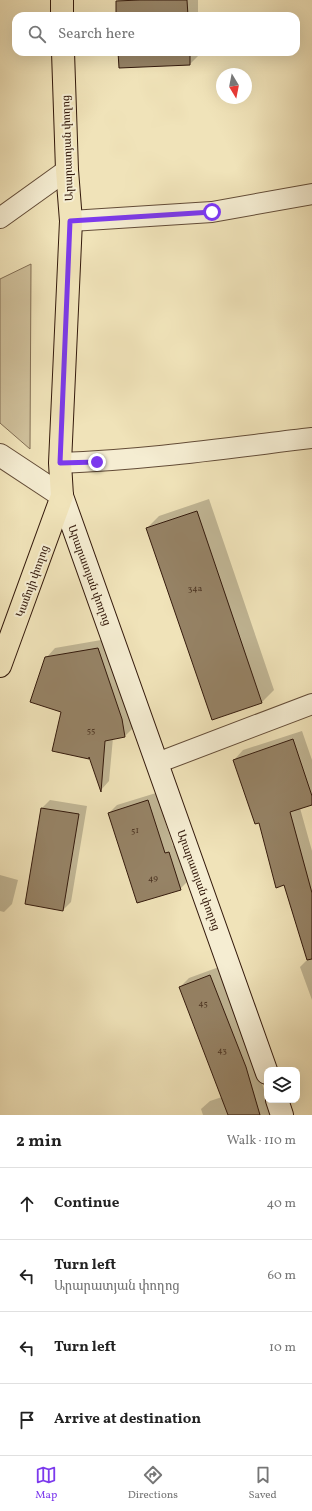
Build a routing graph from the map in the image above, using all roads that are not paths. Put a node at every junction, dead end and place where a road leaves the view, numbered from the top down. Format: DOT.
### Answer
graph roads {
  1 [pos="62,0"];
  2 [pos="62,12"];
  3 [pos="63,56"];
  4 [pos="67,170"];
  5 [pos="312,194"];
  6 [pos="0,218"];
  7 [pos="70,221"];
  8 [pos="312,438"];
  9 [pos="0,455"];
  10 [pos="60,463"];
  11 [pos="62,496"];
  12 [pos="0,666"];
  13 [pos="312,704"];
  14 [pos="157,763"];
  15 [pos="265,1067"];
  16 [pos="278,1103"];
  17 [pos="282,1115"];
  1 -- 2 [label="main road"];
  3 -- 4 [label="main road, Արարատյան փողոց"];
  4 -- 6 [label="street"];
  4 -- 7 [label="main road, Արարատյան փողոց"];
  5 -- 7 [label="street"];
  7 -- 10 [label="main road, Արարատյան փողոց"];
  8 -- 10 [label="street"];
  9 -- 11 [label="main road"];
  10 -- 11 [label="main road, Արարատյան փողոց"];
  11 -- 12 [label="main road, Կամոյի փողոց"];
  11 -- 14 [label="main road, Արարատյան փողոց"];
  13 -- 14 [label="street"];
  14 -- 15 [label="main road, Արարատյան փողոց"];
  16 -- 17 [label="main road"];
}
